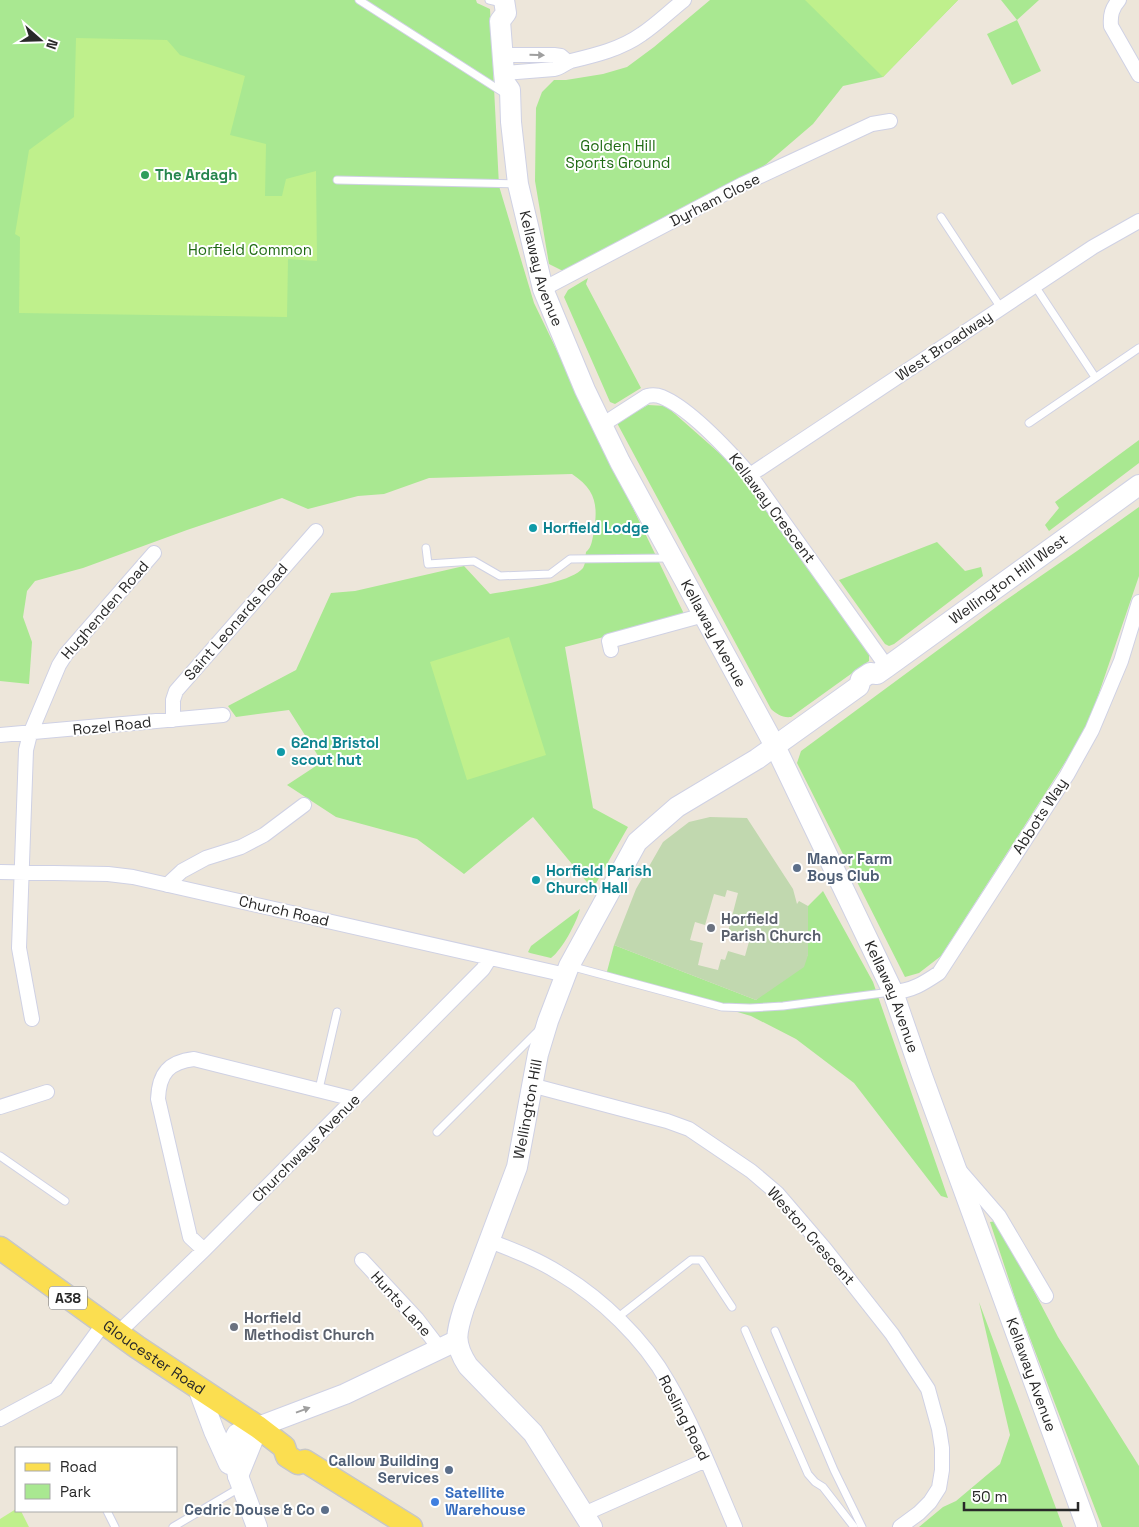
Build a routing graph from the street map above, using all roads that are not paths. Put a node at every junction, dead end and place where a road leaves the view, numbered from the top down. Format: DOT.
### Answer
graph roads {
  1 [pos="359,0"];
  2 [pos="684,0"];
  3 [pos="1119,0"];
  4 [pos="501,4"];
  5 [pos="510,74"];
  6 [pos="1139,74"];
  7 [pos="890,121"];
  8 [pos="337,180"];
  9 [pos="518,184"];
  10 [pos="941,217"];
  11 [pos="1139,221"];
  12 [pos="1035,286"];
  13 [pos="544,289"];
  14 [pos="1001,308"];
  15 [pos="1139,348"];
  16 [pos="1095,377"];
  17 [pos="1029,422"];
  18 [pos="602,425"];
  19 [pos="750,475"];
  20 [pos="1139,485"];
  21 [pos="316,531"];
  22 [pos="426,548"];
  23 [pos="154,553"];
  24 [pos="672,558"];
  25 [pos="1139,602"];
  26 [pos="704,615"];
  27 [pos="611,650"];
  28 [pos="882,670"];
  29 [pos="223,715"];
  30 [pos="173,720"];
  31 [pos="30,734"];
  32 [pos="0,736"];
  33 [pos="775,746"];
  34 [pos="304,805"];
  35 [pos="0,872"];
  36 [pos="22,872"];
  37 [pos="167,885"];
  38 [pos="490,958"];
  39 [pos="567,971"];
  40 [pos="894,992"];
  41 [pos="337,1012"];
  42 [pos="32,1019"];
  43 [pos="548,1021"];
  44 [pos="531,1085"];
  45 [pos="319,1089"];
  46 [pos="47,1092"];
  47 [pos="354,1099"];
  48 [pos="0,1107"];
  49 [pos="437,1132"];
  50 [pos="0,1156"];
  51 [pos="956,1166"];
  52 [pos="64,1200"];
  53 [pos="490,1241"];
  54 [pos="0,1248"];
  55 [pos="204,1250"];
  56 [pos="362,1260"];
  57 [pos="1046,1296"];
  58 [pos="732,1307"];
  59 [pos="617,1318"];
  60 [pos="111,1328"];
  61 [pos="745,1330"];
  62 [pos="775,1331"];
  63 [pos="448,1345"];
  64 [pos="198,1388"];
  65 [pos="0,1419"];
  66 [pos="258,1427"];
  67 [pos="706,1460"];
  68 [pos="239,1481"];
  69 [pos="108,1512"];
  70 [pos="588,1520"];
  71 [pos="115,1527"];
  72 [pos="173,1527"];
  73 [pos="257,1527"];
  74 [pos="411,1527"];
  75 [pos="735,1527"];
  76 [pos="854,1527"];
  77 [pos="862,1527"];
  78 [pos="900,1527"];
  79 [pos="1087,1527"];
  1 -- 5 [label="lane"];
  2 -- 5 [label="street"];
  3 -- 6 [label="street"];
  4 -- 5 [label="street, Kellaway Avenue"];
  5 -- 9 [label="street, Kellaway Avenue"];
  7 -- 13 [label="street, Dyrham Close"];
  8 -- 9 [label="lane"];
  9 -- 13 [label="street, Kellaway Avenue"];
  10 -- 14 [label="lane"];
  11 -- 12 [label="street, West Broadway"];
  12 -- 14 [label="street, West Broadway"];
  12 -- 16 [label="lane"];
  13 -- 18 [label="street, Kellaway Avenue"];
  14 -- 19 [label="street, West Broadway"];
  15 -- 16 [label="lane"];
  16 -- 17 [label="lane"];
  18 -- 19 [label="street, Kellaway Crescent"];
  18 -- 24 [label="street, Kellaway Avenue"];
  19 -- 28 [label="street, Kellaway Crescent"];
  20 -- 28 [label="street, Wellington Hill West"];
  21 -- 30 [label="street, Saint Leonards Road"];
  22 -- 24 [label="lane"];
  23 -- 31 [label="street, Hughenden Road"];
  24 -- 26 [label="street, Kellaway Avenue"];
  25 -- 40 [label="street, Abbots Way"];
  26 -- 27 [label="street"];
  26 -- 33 [label="street, Kellaway Avenue"];
  28 -- 33 [label="street, Wellington Hill West"];
  29 -- 30 [label="street, Rozel Road"];
  30 -- 31 [label="street, Rozel Road"];
  31 -- 32 [label="street, Rozel Road"];
  31 -- 36 [label="street, Hughenden Road"];
  33 -- 39 [label="street, Wellington Hill"];
  33 -- 40 [label="street, Kellaway Avenue"];
  34 -- 37 [label="street"];
  35 -- 36 [label="street, Church Road"];
  36 -- 37 [label="street, Church Road"];
  36 -- 42 [label="street, Hughenden Road"];
  37 -- 38 [label="street, Church Road"];
  38 -- 39 [label="street, Church Road"];
  38 -- 47 [label="street, Churchways Avenue"];
  39 -- 40 [label="lane"];
  39 -- 43 [label="street, Wellington Hill"];
  40 -- 51 [label="street, Kellaway Avenue"];
  41 -- 45 [label="lane"];
  43 -- 44 [label="street, Wellington Hill"];
  43 -- 49 [label="lane"];
  44 -- 53 [label="street, Wellington Hill"];
  44 -- 78 [label="street, Weston Crescent"];
  45 -- 47 [label="street"];
  45 -- 55 [label="street"];
  46 -- 48 [label="street"];
  47 -- 55 [label="street, Churchways Avenue"];
  50 -- 52 [label="lane"];
  51 -- 57 [label="street, Kellaway Avenue"];
  51 -- 79 [label="street, Kellaway Avenue"];
  53 -- 59 [label="street, Rosling Road"];
  53 -- 63 [label="street, Wellington Hill"];
  54 -- 60 [label="main road, Gloucester Road / A38"];
  55 -- 60 [label="street, Churchways Avenue"];
  56 -- 63 [label="street, Hunts Lane"];
  58 -- 59 [label="lane"];
  59 -- 67 [label="street, Rosling Road"];
  60 -- 64 [label="main road, Gloucester Road / A38"];
  60 -- 65 [label="street, Churchways Avenue"];
  61 -- 76 [label="lane"];
  62 -- 77 [label="lane"];
  66 -- 63 [label="street, one-way"];
  63 -- 70 [label="street"];
  64 -- 66 [label="main road, Gloucester Road / A38"];
  64 -- 68 [label="street"];
  66 -- 68 [label="street"];
  66 -- 74 [label="main road, Gloucester Road / A38"];
  67 -- 70 [label="street"];
  67 -- 75 [label="street, Rosling Road"];
  68 -- 72 [label="lane"];
  68 -- 73 [label="street"];
  69 -- 71 [label="lane"];
}
